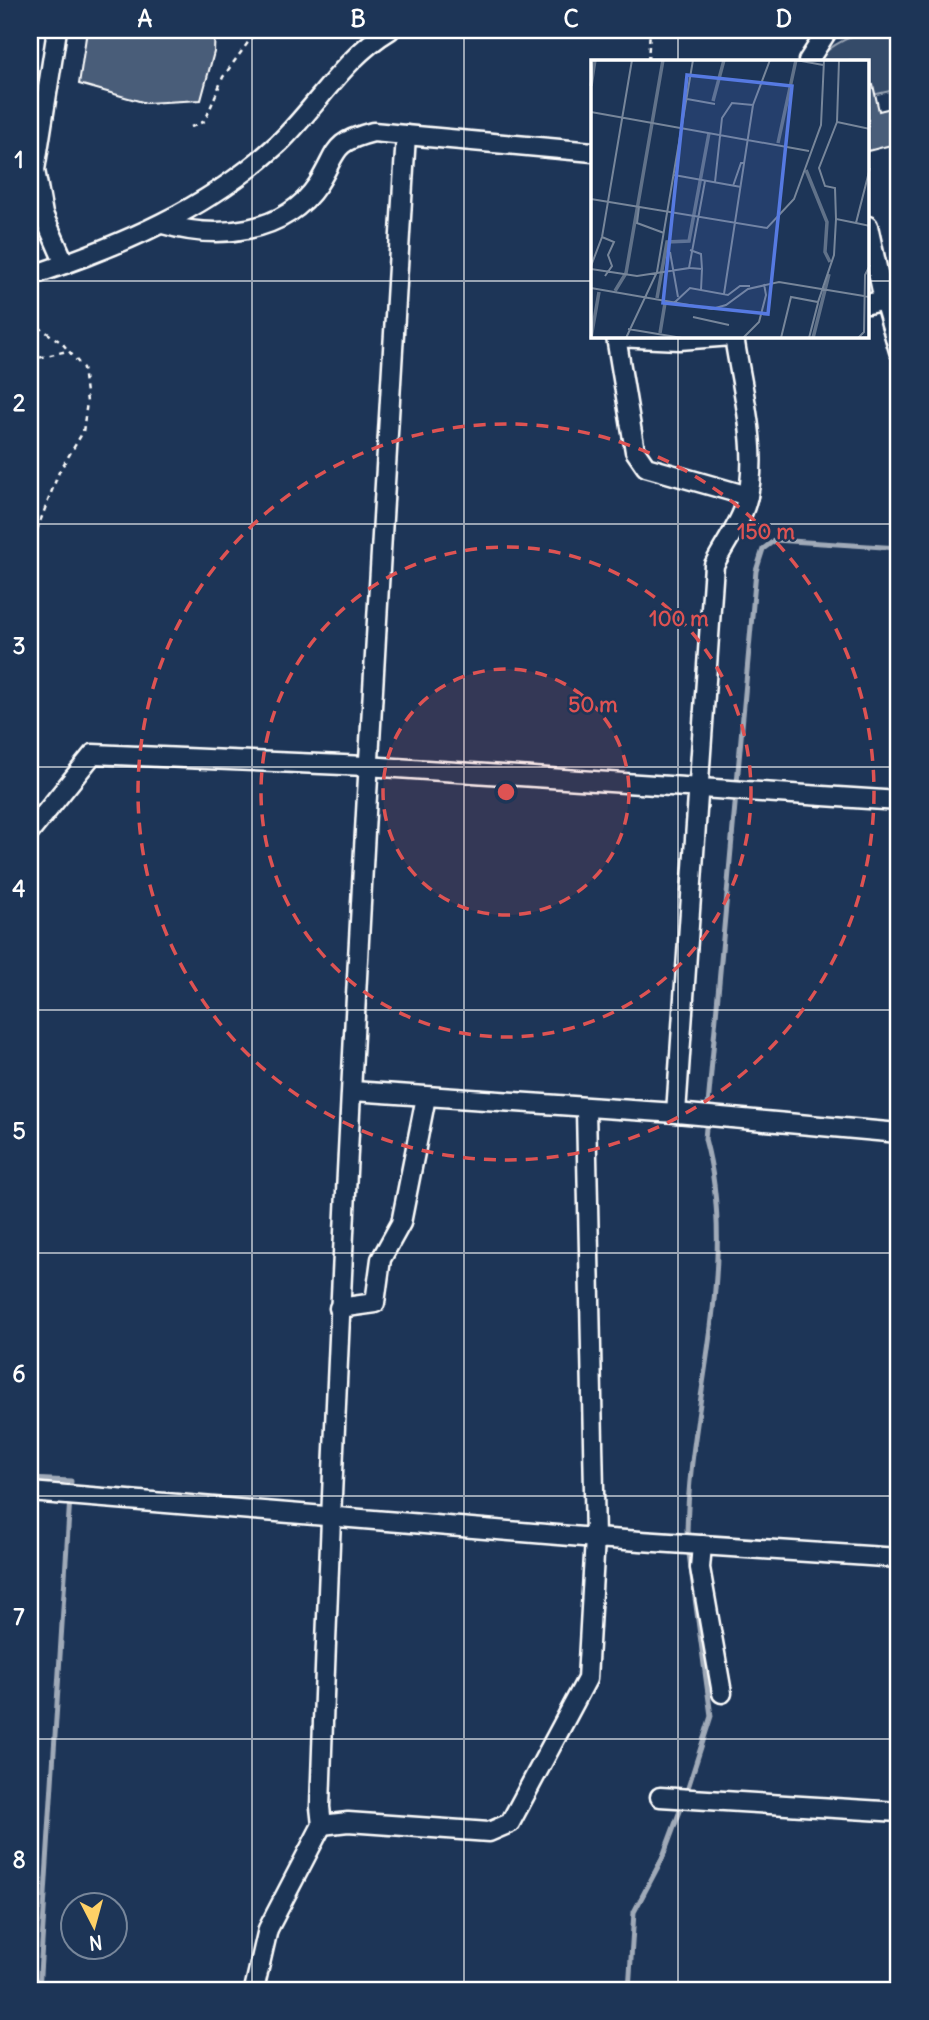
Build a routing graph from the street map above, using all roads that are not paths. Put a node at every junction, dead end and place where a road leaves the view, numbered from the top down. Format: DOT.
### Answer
graph roads {
  1 [pos="57,30"];
  2 [pos="390,30"];
  3 [pos="828,30"];
  4 [pos="809,60"];
  5 [pos="405,135"];
  6 [pos="591,152"];
  7 [pos="163,224"];
  8 [pos="870,235"];
  9 [pos="65,264"];
  10 [pos="30,276"];
  11 [pos="884,300"];
  12 [pos="616,338"];
  13 [pos="637,338"];
  14 [pos="706,338"];
  15 [pos="733,338"];
  16 [pos="899,351"];
  17 [pos="748,496"];
  18 [pos="366,766"];
  19 [pos="700,788"];
  20 [pos="899,801"];
  21 [pos="30,832"];
  22 [pos="353,1091"];
  23 [pos="426,1097"];
  24 [pos="586,1109"];
  25 [pos="676,1113"];
  26 [pos="899,1133"];
  27 [pos="339,1308"];
  28 [pos="30,1492"];
  29 [pos="330,1517"];
  30 [pos="595,1538"];
  31 [pos="702,1545"];
  32 [pos="899,1558"];
  33 [pos="722,1693"];
  34 [pos="660,1797"];
  35 [pos="899,1812"];
  36 [pos="322,1825"];
  37 [pos="254,1990"];
  1 -- 9 [label="street"];
  2 -- 7 [label="street"];
  3 -- 4 [label="street"];
  5 -- 6 [label="street"];
  5 -- 7 [label="street"];
  5 -- 18 [label="street"];
  7 -- 9 [label="street"];
  8 -- 11 [label="street"];
  9 -- 10 [label="street"];
  11 -- 16 [label="street"];
  12 -- 17 [label="street"];
  13 -- 14 [label="street"];
  15 -- 17 [label="street"];
  17 -- 19 [label="street"];
  18 -- 19 [label="street"];
  18 -- 21 [label="street"];
  18 -- 22 [label="street"];
  19 -- 20 [label="street"];
  19 -- 25 [label="street"];
  22 -- 23 [label="street"];
  22 -- 27 [label="street"];
  23 -- 24 [label="street"];
  23 -- 27 [label="street"];
  24 -- 25 [label="street"];
  24 -- 30 [label="street"];
  25 -- 26 [label="street"];
  27 -- 29 [label="street"];
  28 -- 29 [label="street"];
  29 -- 30 [label="street"];
  29 -- 36 [label="street"];
  30 -- 31 [label="street"];
  30 -- 36 [label="street"];
  31 -- 32 [label="street"];
  31 -- 33 [label="street"];
  34 -- 35 [label="street"];
  36 -- 37 [label="street"];
}
